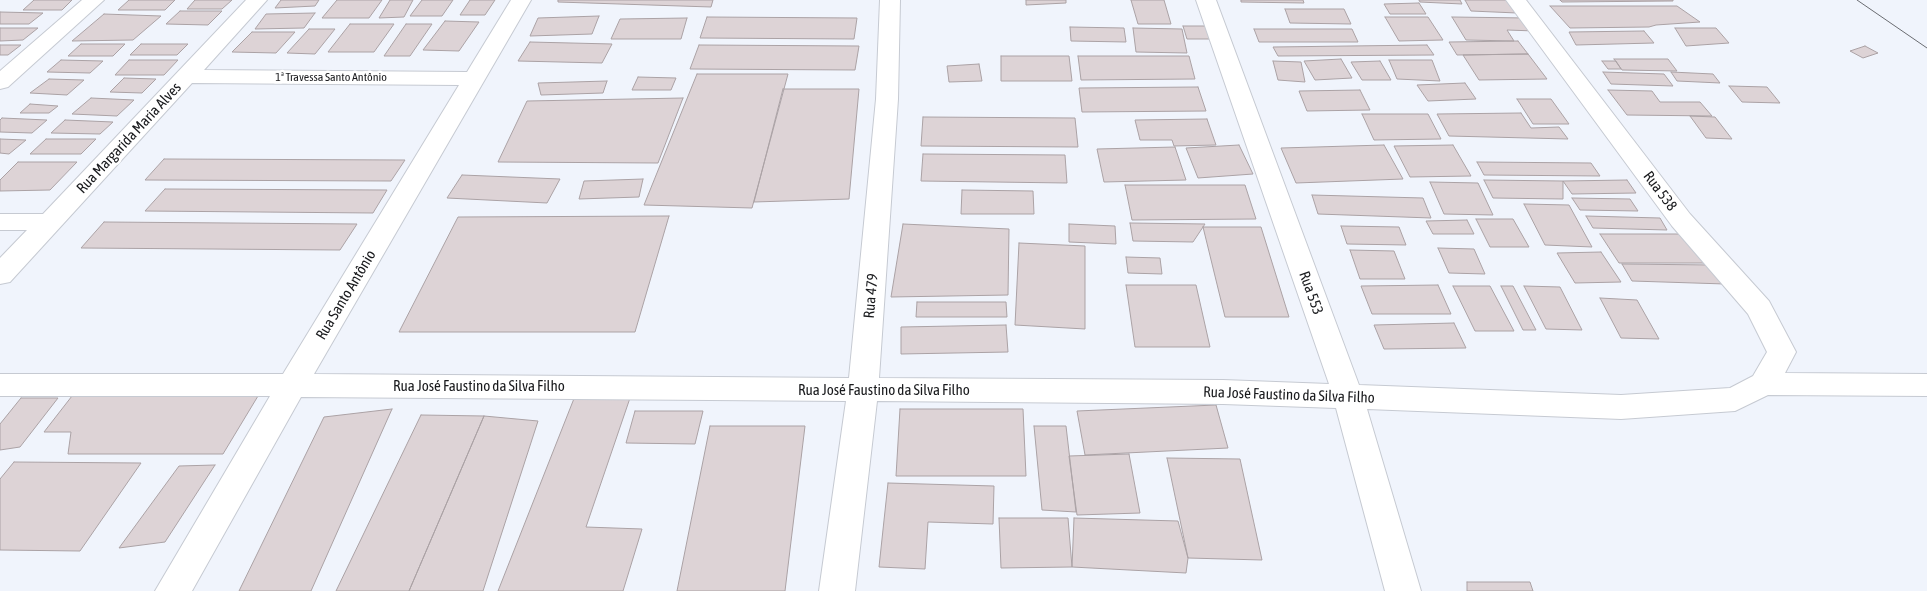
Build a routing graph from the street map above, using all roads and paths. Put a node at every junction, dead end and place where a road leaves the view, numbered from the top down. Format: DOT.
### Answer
graph roads {
  1 [pos="94,0"];
  2 [pos="257,0"];
  3 [pos="521,0"];
  4 [pos="890,0"];
  5 [pos="1206,0"];
  6 [pos="1516,0"];
  7 [pos="186,76"];
  8 [pos="475,78"];
  9 [pos="0,82"];
  10 [pos="0,222"];
  11 [pos="50,222"];
  12 [pos="0,275"];
  13 [pos="1764,384"];
  14 [pos="0,385"];
  15 [pos="292,385"];
  16 [pos="1927,385"];
  17 [pos="862,390"];
  18 [pos="1348,396"];
  19 [pos="173,591"];
  20 [pos="837,591"];
  21 [pos="1403,591"];
  1 -- 9 [label="street"];
  2 -- 7 [label="street, Rua Margarida Maria Alves"];
  3 -- 8 [label="street, Rua Santo Antônio"];
  4 -- 17 [label="street, Rua 479"];
  5 -- 18 [label="street, Rua 553"];
  6 -- 13 [label="street, Rua 538"];
  7 -- 8 [label="street, 1ª Travessa Santo Antônio"];
  7 -- 11 [label="street, Rua Margarida Maria Alves"];
  8 -- 15 [label="street, Rua Santo Antônio"];
  10 -- 11 [label="street"];
  11 -- 12 [label="street, Rua Margarida Maria Alves"];
  13 -- 16 [label="street"];
  13 -- 18 [label="street, Rua José Faustino da Silva Filho"];
  14 -- 15 [label="street, Rua José Faustino da Silva Filho"];
  15 -- 17 [label="street, Rua José Faustino da Silva Filho"];
  15 -- 19 [label="street, Rua Santo Antônio"];
  17 -- 18 [label="street, Rua José Faustino da Silva Filho"];
  17 -- 20 [label="street, Rua 479"];
  18 -- 21 [label="street, Rua 553"];
}
